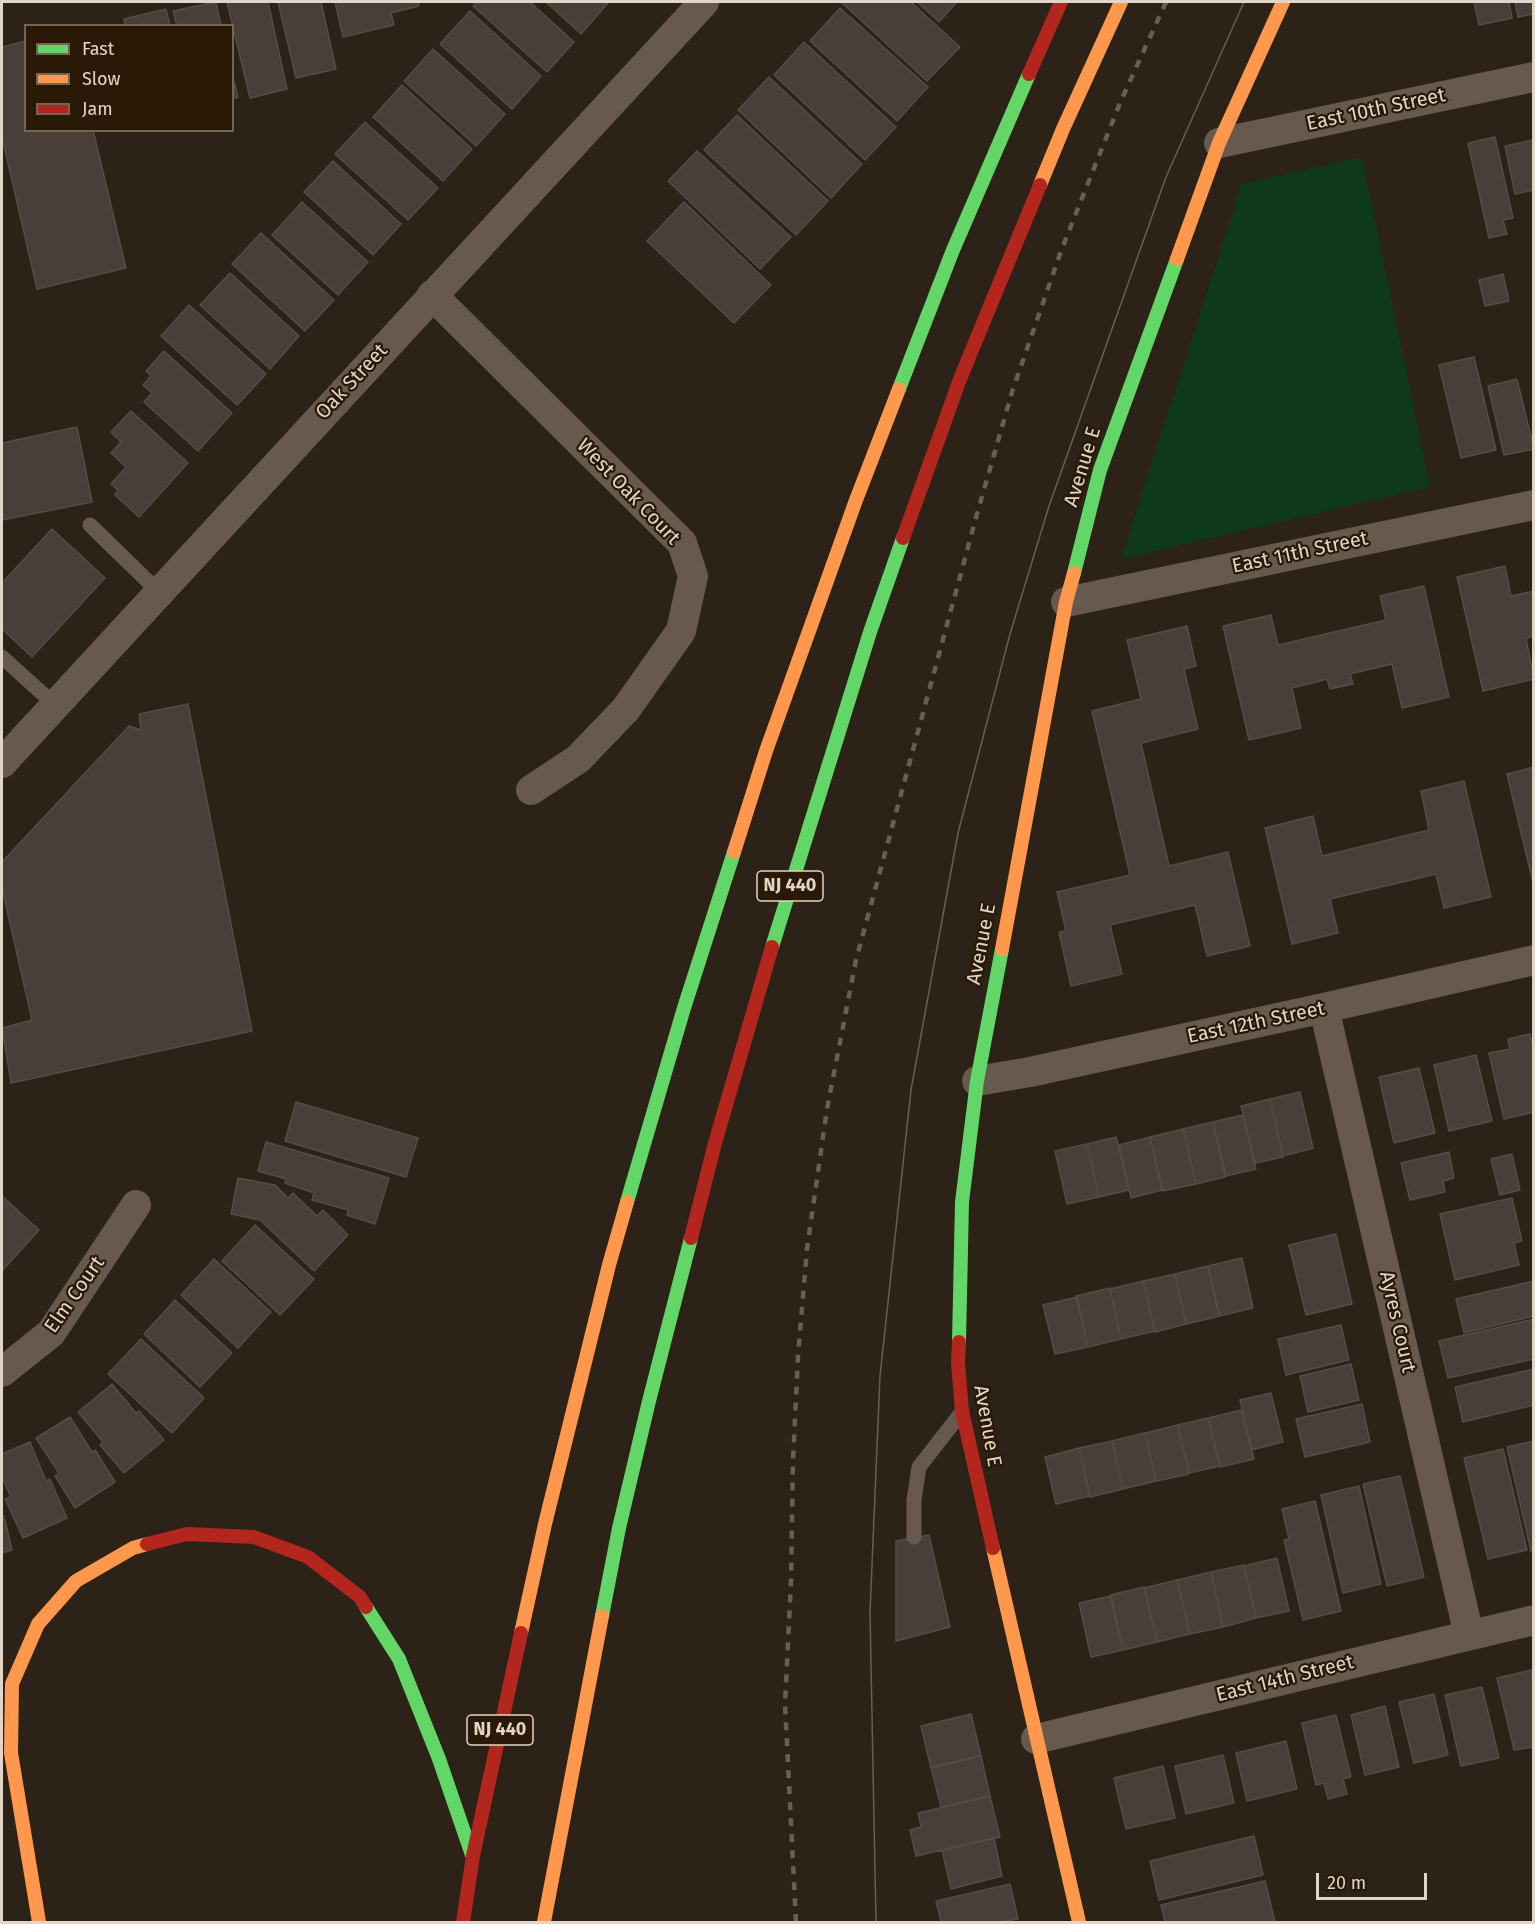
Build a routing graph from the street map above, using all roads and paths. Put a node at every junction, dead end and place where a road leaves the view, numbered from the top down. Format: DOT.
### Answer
graph roads {
  1 [pos="704,2"];
  2 [pos="1061,2"];
  3 [pos="1121,2"];
  4 [pos="1282,2"];
  5 [pos="1533,77"];
  6 [pos="1219,143"];
  7 [pos="432,295"];
  8 [pos="1533,505"];
  9 [pos="90,525"];
  10 [pos="159,591"];
  11 [pos="1066,602"];
  12 [pos="2,657"];
  13 [pos="54,704"];
  14 [pos="6,750"];
  15 [pos="531,790"];
  16 [pos="1533,960"];
  17 [pos="1324,1008"];
  18 [pos="977,1081"];
  19 [pos="136,1205"];
  20 [pos="2,1372"];
  21 [pos="962,1411"];
  22 [pos="914,1537"];
  23 [pos="1533,1620"];
  24 [pos="1469,1635"];
  25 [pos="1036,1739"];
  26 [pos="472,1856"];
  27 [pos="39,1923"];
  28 [pos="463,1923"];
  29 [pos="544,1923"];
  30 [pos="1079,1923"];
  1 -- 7 [label="street, Oak Street"];
  2 -- 26 [label="main road, NJ 440"];
  3 -- 29 [label="main road, NJ 440"];
  4 -- 6 [label="main road, Avenue E"];
  5 -- 6 [label="street, East 10th Street"];
  6 -- 11 [label="main road, Avenue E"];
  7 -- 10 [label="street, Oak Street"];
  7 -- 15 [label="street, West Oak Court"];
  8 -- 11 [label="street, East 11th Street"];
  9 -- 10 [label="lane"];
  10 -- 13 [label="street, Oak Street"];
  11 -- 18 [label="main road, Avenue E"];
  12 -- 13 [label="lane"];
  13 -- 14 [label="street, Oak Street"];
  16 -- 17 [label="street, East 12th Street"];
  17 -- 18 [label="street, East 12th Street"];
  17 -- 24 [label="street, Ayres Court"];
  18 -- 21 [label="main road, Avenue E"];
  19 -- 20 [label="street, Elm Court"];
  21 -- 22 [label="lane"];
  21 -- 25 [label="main road, Avenue E"];
  23 -- 24 [label="street, East 14th Street"];
  24 -- 25 [label="street, East 14th Street"];
  25 -- 30 [label="main road, Avenue E"];
  26 -- 27 [label="main road"];
  26 -- 28 [label="main road, NJ 440"];
}
